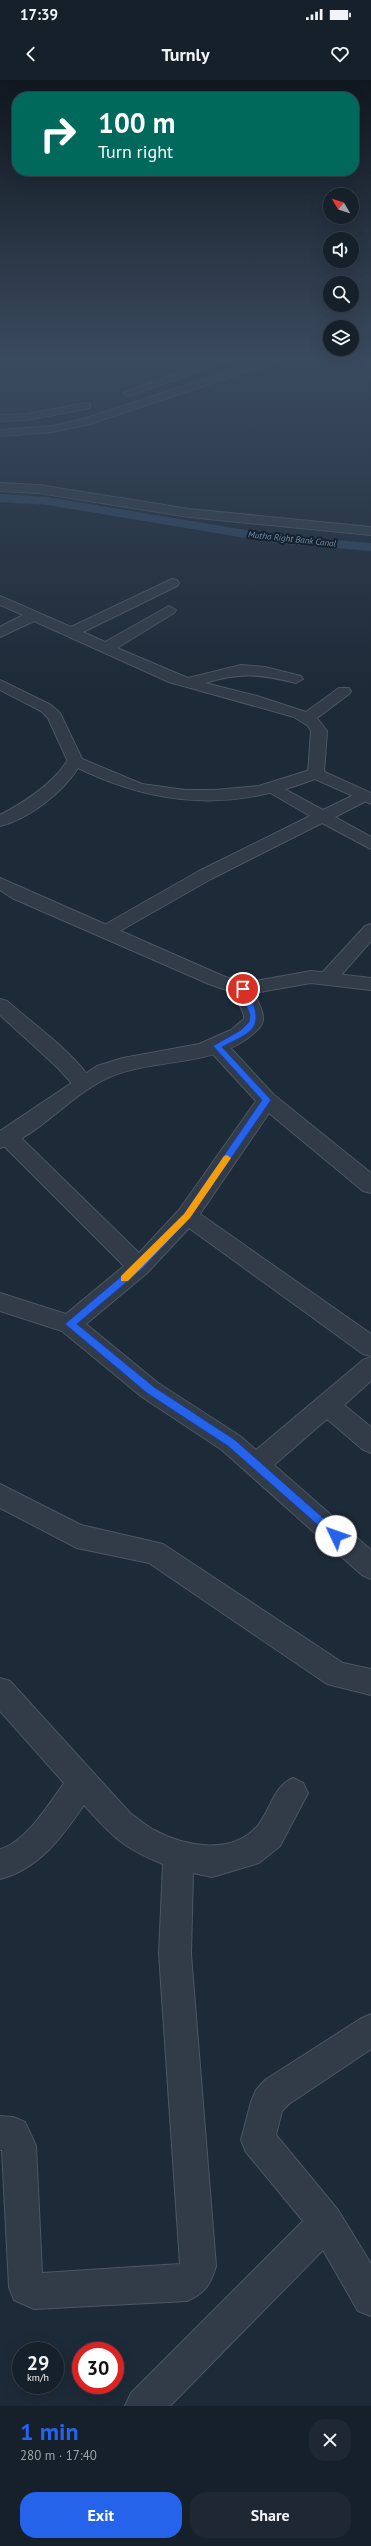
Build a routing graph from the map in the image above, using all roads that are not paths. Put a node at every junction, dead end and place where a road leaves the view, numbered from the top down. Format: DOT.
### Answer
graph roads {
  1 [pos="0,487"];
  2 [pos="371,531"];
  3 [pos="172,583"];
  4 [pos="0,600"];
  5 [pos="169,610"];
  6 [pos="34,615"];
  7 [pos="72,632"];
  8 [pos="0,633"];
  9 [pos="106,648"];
  10 [pos="296,679"];
  11 [pos="0,684"];
  12 [pos="187,684"];
  13 [pos="344,691"];
  14 [pos="308,718"];
  15 [pos="75,761"];
  16 [pos="316,773"];
  17 [pos="273,788"];
  18 [pos="368,797"];
  19 [pos="324,816"];
  20 [pos="0,821"];
  21 [pos="371,844"];
  22 [pos="0,883"];
  23 [pos="371,930"];
  24 [pos="105,932"];
  25 [pos="328,978"];
  26 [pos="371,984"];
  27 [pos="243,989"];
  28 [pos="0,1004"];
  29 [pos="217,1046"];
  30 [pos="83,1083"];
  31 [pos="267,1100"];
  32 [pos="3,1138"];
  33 [pos="367,1175"];
  34 [pos="187,1216"];
  35 [pos="139,1267"];
  36 [pos="0,1302"];
  37 [pos="70,1324"];
  38 [pos="371,1347"];
  39 [pos="371,1368"];
  40 [pos="327,1405"];
  41 [pos="371,1442"];
  42 [pos="256,1465"];
  43 [pos="0,1495"];
  44 [pos="371,1567"];
  45 [pos="371,1682"];
  46 [pos="0,1691"];
  47 [pos="83,1782"];
  48 [pos="293,1792"];
  49 [pos="178,1854"];
  50 [pos="0,1864"];
  51 [pos="371,2030"];
  52 [pos="0,2133"];
  53 [pos="326,2222"];
  54 [pos="371,2298"];
  55 [pos="144,2406"];
  1 -- 2 [label="street"];
  3 -- 7 [label="street"];
  4 -- 6 [label="street"];
  5 -- 9 [label="street"];
  6 -- 7 [label="street"];
  6 -- 8 [label="street"];
  7 -- 9 [label="street"];
  9 -- 12 [label="street"];
  10 -- 12 [label="street"];
  11 -- 15 [label="street"];
  12 -- 14 [label="street"];
  13 -- 14 [label="street"];
  14 -- 16 [label="street"];
  15 -- 17 [label="street"];
  15 -- 20 [label="street"];
  16 -- 17 [label="street"];
  16 -- 18 [label="street"];
  17 -- 19 [label="street"];
  18 -- 19 [label="street"];
  19 -- 21 [label="street"];
  19 -- 24 [label="street"];
  22 -- 24 [label="street"];
  23 -- 25 [label="street"];
  24 -- 27 [label="street"];
  25 -- 26 [label="street"];
  25 -- 27 [label="street"];
  27 -- 29 [label="street"];
  28 -- 30 [label="street"];
  29 -- 30 [label="street"];
  29 -- 31 [label="street"];
  30 -- 32 [label="street"];
  31 -- 33 [label="street"];
  31 -- 34 [label="street"];
  32 -- 35 [label="street"];
  34 -- 35 [label="street"];
  34 -- 38 [label="street"];
  35 -- 37 [label="street"];
  36 -- 37 [label="street"];
  37 -- 42 [label="street"];
  39 -- 40 [label="street"];
  40 -- 41 [label="street"];
  40 -- 42 [label="street"];
  42 -- 44 [label="street"];
  43 -- 45 [label="street"];
  46 -- 47 [label="street"];
  47 -- 49 [label="street"];
  47 -- 50 [label="street"];
  48 -- 49 [label="street"];
  49 -- 52 [label="street"];
  51 -- 53 [label="street"];
  53 -- 54 [label="street"];
  53 -- 55 [label="street"];
}
